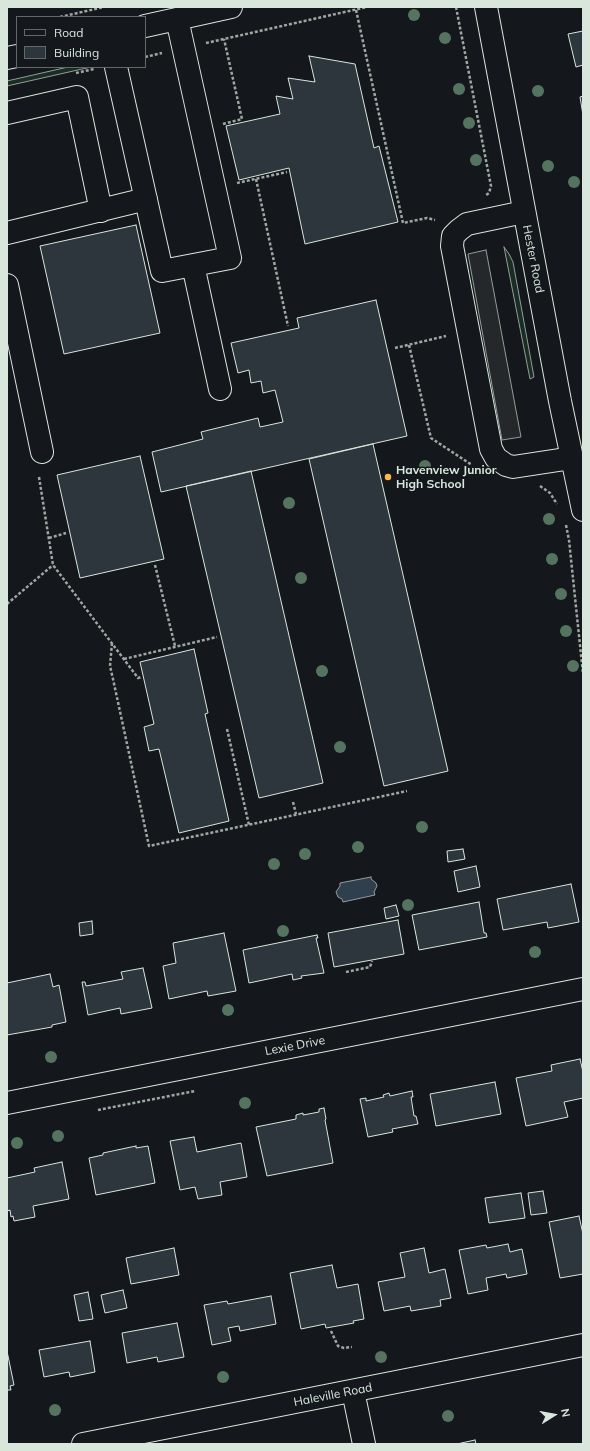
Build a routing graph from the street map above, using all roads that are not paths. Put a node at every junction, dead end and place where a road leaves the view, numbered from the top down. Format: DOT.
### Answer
graph roads {
  1 [pos="231,7"];
  2 [pos="486,7"];
  3 [pos="178,19"];
  4 [pos="146,26"];
  5 [pos="116,68"];
  6 [pos="7,113"];
  7 [pos="146,199"];
  8 [pos="101,211"];
  9 [pos="524,212"];
  10 [pos="7,233"];
  11 [pos="193,265"];
  12 [pos="7,285"];
  13 [pos="220,389"];
  14 [pos="42,452"];
  15 [pos="572,458"];
  16 [pos="583,510"];
  17 [pos="583,989"];
  18 [pos="7,1103"];
  19 [pos="583,1345"];
  20 [pos="353,1391"];
  21 [pos="83,1444"];
  22 [pos="364,1444"];
  1 -- 3 [label="street"];
  2 -- 9 [label="street, Hester Road"];
  3 -- 4 [label="street"];
  3 -- 11 [label="street"];
  5 -- 7 [label="street"];
  6 -- 8 [label="street"];
  7 -- 8 [label="street"];
  7 -- 11 [label="street"];
  8 -- 10 [label="street"];
  9 -- 15 [label="street, Hester Road"];
  9 -- 15 [label="street"];
  11 -- 13 [label="street"];
  12 -- 14 [label="street"];
  15 -- 16 [label="street, Hester Road"];
  17 -- 18 [label="street, Lexie Drive"];
  19 -- 20 [label="street, Haleville Road"];
  20 -- 21 [label="street, Haleville Road"];
  20 -- 22 [label="street"];
}
